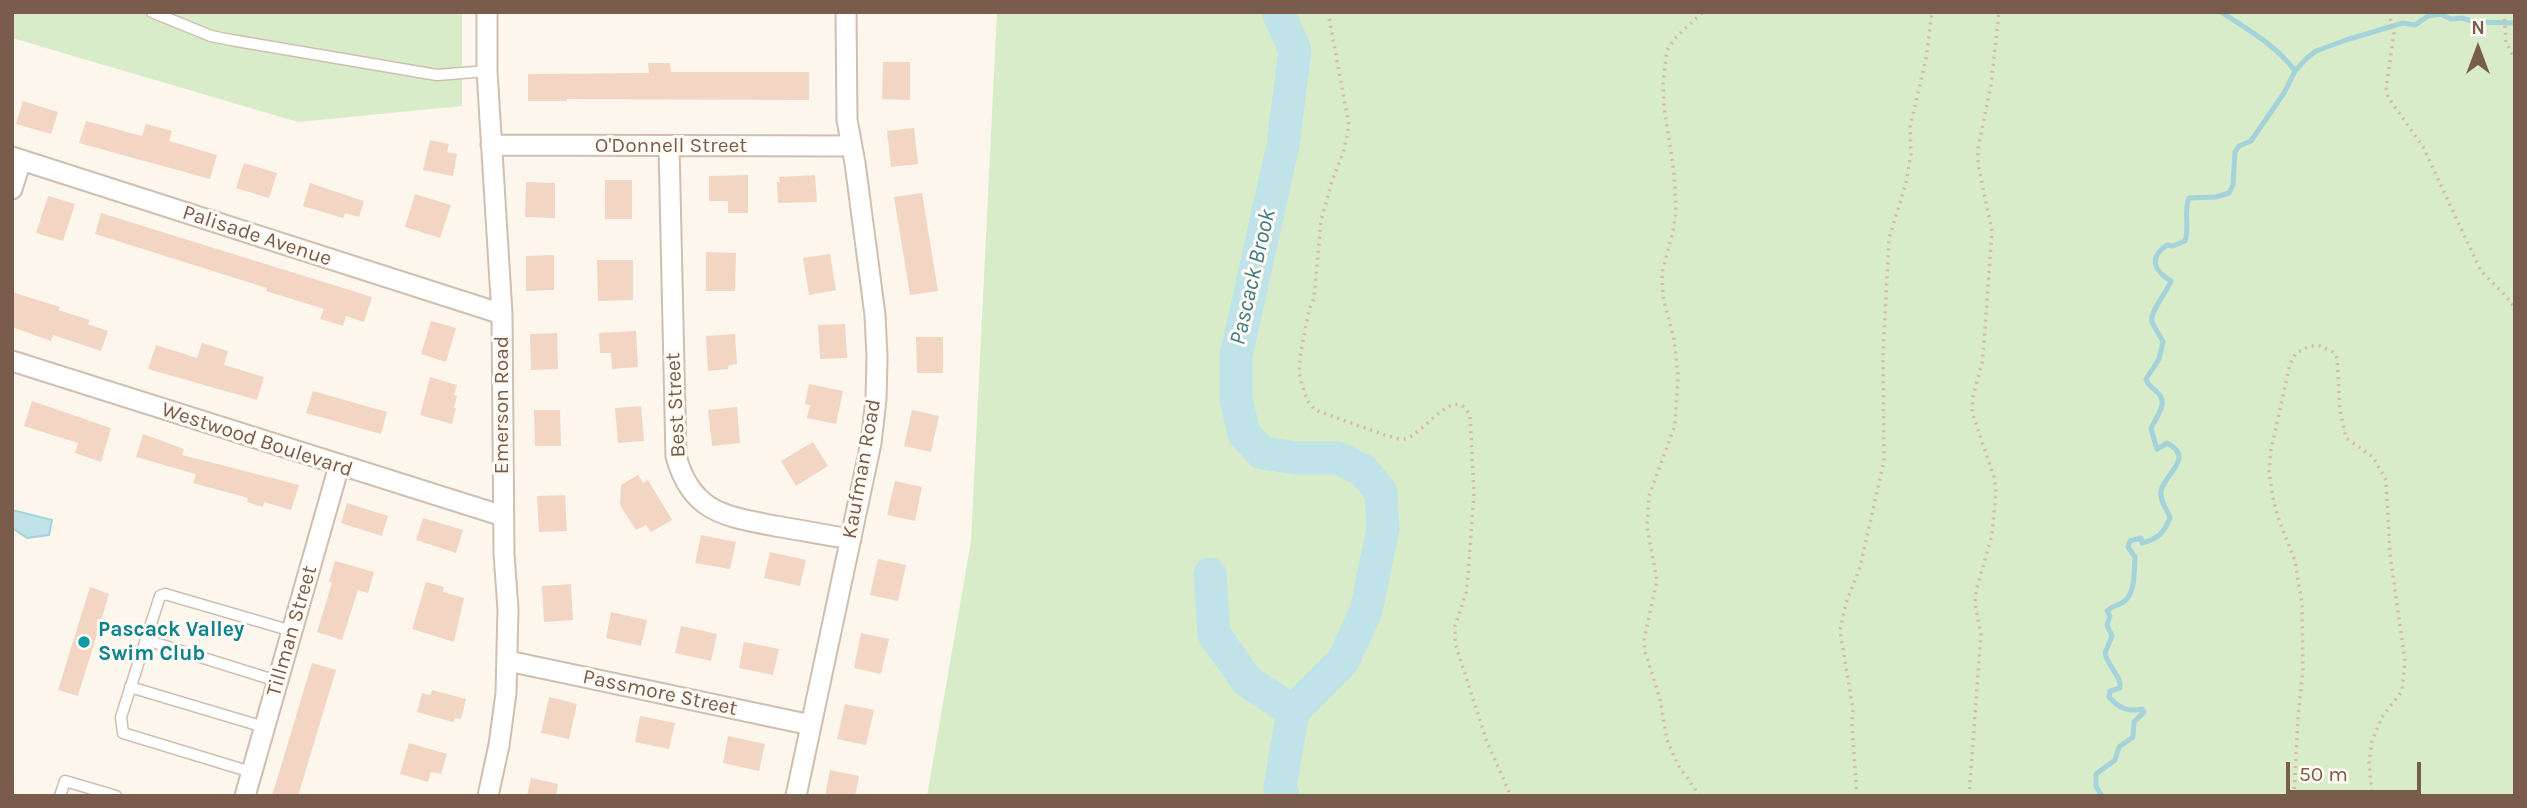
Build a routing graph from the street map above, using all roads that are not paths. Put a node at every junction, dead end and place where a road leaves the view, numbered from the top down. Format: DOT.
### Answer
graph roads {
  1 [pos="152,12"];
  2 [pos="487,12"];
  3 [pos="846,12"];
  4 [pos="487,71"];
  5 [pos="491,145"];
  6 [pos="669,146"];
  7 [pos="851,146"];
  8 [pos="17,158"];
  9 [pos="12,189"];
  10 [pos="502,314"];
  11 [pos="12,361"];
  12 [pos="339,466"];
  13 [pos="503,516"];
  14 [pos="850,539"];
  15 [pos="292,631"];
  16 [pos="146,639"];
  17 [pos="508,662"];
  18 [pos="277,681"];
  19 [pos="130,687"];
  20 [pos="811,726"];
  21 [pos="264,727"];
  22 [pos="251,772"];
  23 [pos="60,796"];
  24 [pos="116,796"];
  25 [pos="244,796"];
  26 [pos="488,796"];
  27 [pos="796,796"];
  1 -- 4 [label="lane"];
  2 -- 4 [label="street, Emerson Road"];
  3 -- 7 [label="street, Kaufman Road"];
  4 -- 5 [label="street, Emerson Road"];
  5 -- 6 [label="street, O'Donnell Street"];
  5 -- 10 [label="street, Emerson Road"];
  6 -- 7 [label="street, O'Donnell Street"];
  6 -- 14 [label="street, Best Street"];
  7 -- 14 [label="street, Kaufman Road"];
  8 -- 9 [label="street"];
  8 -- 10 [label="street, Palisade Avenue"];
  10 -- 13 [label="street, Emerson Road"];
  11 -- 12 [label="street, Westwood Boulevard"];
  12 -- 13 [label="street, Westwood Boulevard"];
  12 -- 15 [label="street, Tillman Street"];
  13 -- 17 [label="street, Emerson Road"];
  14 -- 20 [label="street, Kaufman Road"];
  15 -- 16 [label="lane"];
  15 -- 18 [label="street, Tillman Street"];
  16 -- 18 [label="lane"];
  16 -- 19 [label="lane"];
  17 -- 20 [label="street, Passmore Street"];
  17 -- 26 [label="street, Emerson Road"];
  18 -- 21 [label="street, Tillman Street"];
  19 -- 21 [label="lane"];
  19 -- 22 [label="lane"];
  20 -- 27 [label="street, Kaufman Road"];
  21 -- 22 [label="street, Tillman Street"];
  22 -- 25 [label="street, Tillman Street"];
  23 -- 24 [label="lane"];
}
